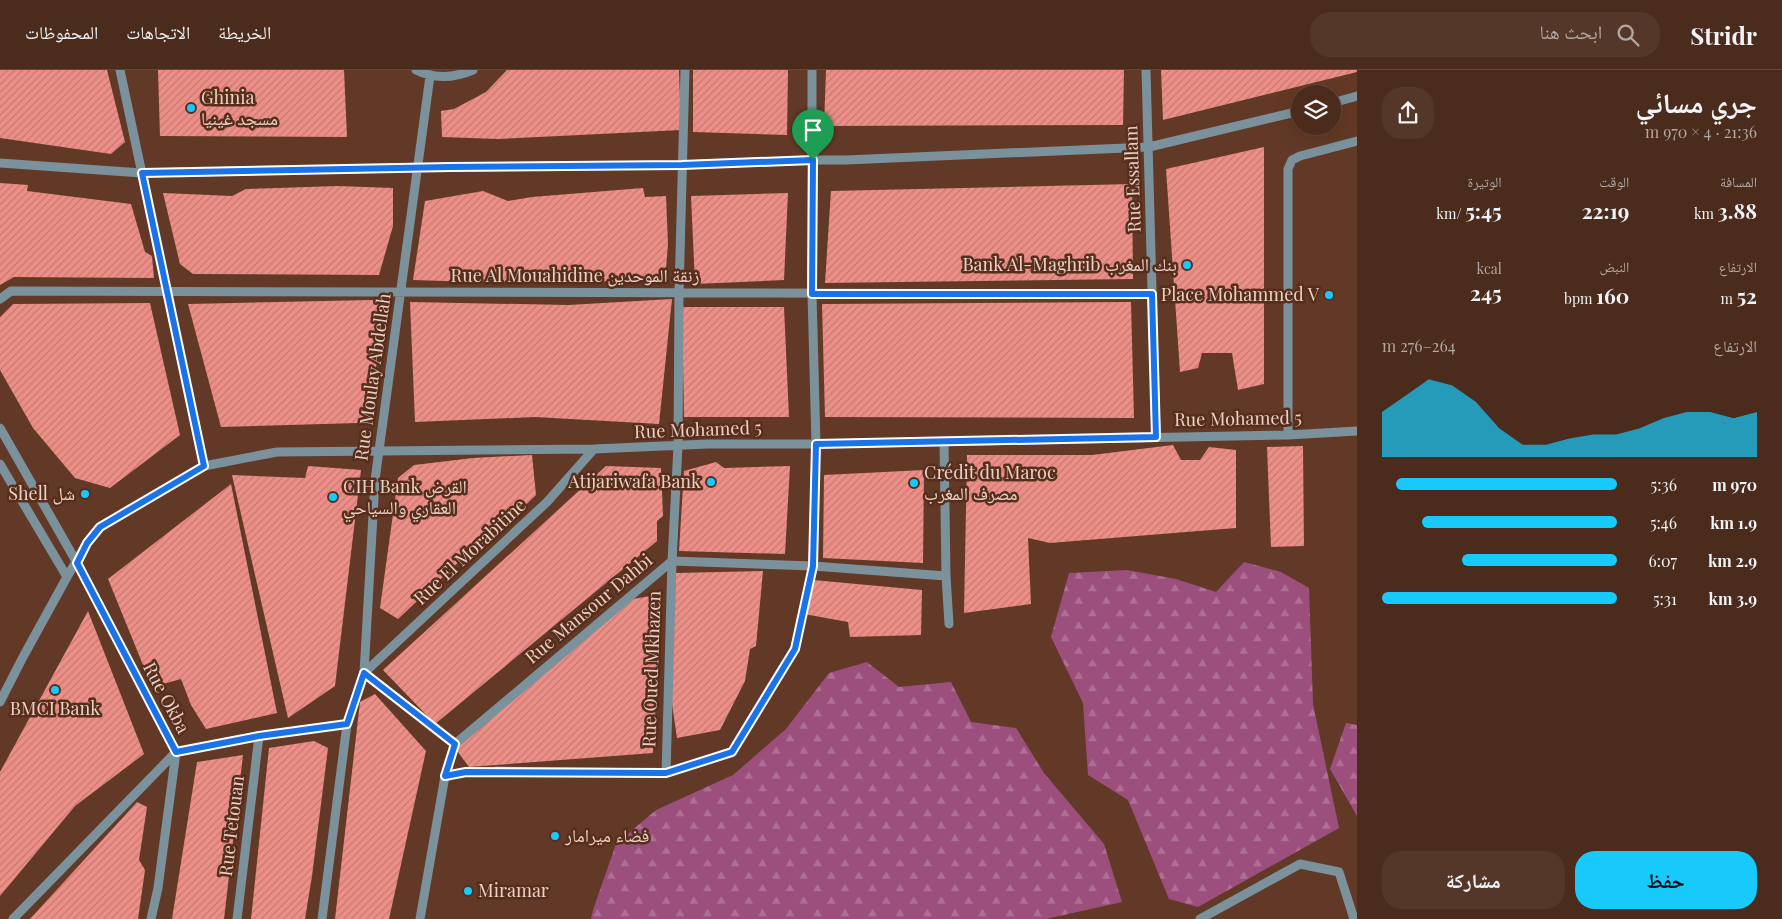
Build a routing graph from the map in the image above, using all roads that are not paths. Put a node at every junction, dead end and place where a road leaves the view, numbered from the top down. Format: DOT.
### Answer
graph roads {
  1 [pos="120,70"];
  2 [pos="416,70"];
  3 [pos="473,70"];
  4 [pos="685,70"];
  5 [pos="812,70"];
  6 [pos="1146,70"];
  7 [pos="430,76"];
  8 [pos="1357,96"];
  9 [pos="1341,100"];
  10 [pos="1291,113"];
  11 [pos="1357,141"];
  12 [pos="1149,147"];
  13 [pos="813,160"];
  14 [pos="0,163"];
  15 [pos="682,165"];
  16 [pos="417,168"];
  17 [pos="142,173"];
  18 [pos="168,291"];
  19 [pos="400,292"];
  20 [pos="679,292"];
  21 [pos="812,294"];
  22 [pos="1152,294"];
  23 [pos="0,300"];
  24 [pos="0,428"];
  25 [pos="1357,431"];
  26 [pos="1288,435"];
  27 [pos="1156,437"];
  28 [pos="944,441"];
  29 [pos="816,444"];
  30 [pos="678,446"];
  31 [pos="594,449"];
  32 [pos="379,452"];
  33 [pos="0,464"];
  34 [pos="204,466"];
  35 [pos="672,561"];
  36 [pos="77,563"];
  37 [pos="813,566"];
  38 [pos="946,576"];
  39 [pos="67,577"];
  40 [pos="949,624"];
  41 [pos="364,673"];
  42 [pos="0,702"];
  43 [pos="347,724"];
  44 [pos="259,736"];
  45 [pos="455,744"];
  46 [pos="176,752"];
  47 [pos="496,771"];
  48 [pos="666,773"];
  49 [pos="13,919"];
  50 [pos="152,919"];
  51 [pos="237,919"];
  52 [pos="322,919"];
  53 [pos="420,919"];
  54 [pos="1200,919"];
  55 [pos="1354,919"];
  1 -- 17 [label="street"];
  2 -- 7 [label="street"];
  3 -- 7 [label="street"];
  4 -- 15 [label="street, Rue Oued Mkhazen"];
  5 -- 13 [label="street"];
  6 -- 12 [label="street, Rue Essallam"];
  7 -- 16 [label="street, Rue Moulay Abdellah"];
  8 -- 9 [label="street"];
  10 -- 12 [label="street"];
  11 -- 26 [label="street"];
  12 -- 13 [label="street"];
  12 -- 22 [label="street, Rue Essallam"];
  13 -- 15 [label="street"];
  13 -- 21 [label="street"];
  14 -- 17 [label="street"];
  15 -- 16 [label="street"];
  15 -- 20 [label="street, Rue Oued Mkhazen"];
  16 -- 17 [label="street"];
  16 -- 19 [label="street, Rue Moulay Abdellah"];
  17 -- 18 [label="street"];
  18 -- 19 [label="street, Rue Al Mouahidine زنقة الموحدين"];
  18 -- 23 [label="street, Rue Al Mouahidine زنقة الموحدين"];
  18 -- 34 [label="street"];
  19 -- 20 [label="street, Rue Al Mouahidine زنقة الموحدين"];
  19 -- 32 [label="street, Rue Moulay Abdellah"];
  20 -- 21 [label="street, Rue Al Mouahidine زنقة الموحدين"];
  20 -- 30 [label="street, Rue Oued Mkhazen"];
  21 -- 22 [label="street, Rue Al Mouahidine زنقة الموحدين"];
  21 -- 29 [label="street"];
  22 -- 27 [label="street, Rue Essallam"];
  24 -- 36 [label="street, Rue Okba"];
  25 -- 26 [label="street, Rue Mohamed 5"];
  26 -- 27 [label="street, Rue Mohamed 5"];
  27 -- 28 [label="street, Rue Mohamed 5"];
  28 -- 29 [label="street, Rue Mohamed 5"];
  28 -- 38 [label="street"];
  29 -- 30 [label="street, Rue Mohamed 5"];
  29 -- 37 [label="street"];
  30 -- 31 [label="street, Rue Mohamed 5"];
  30 -- 35 [label="street, Rue Oued Mkhazen"];
  31 -- 32 [label="street, Rue Mohamed 5"];
  31 -- 41 [label="street, Rue El Morabitine"];
  32 -- 34 [label="street, Rue Mohamed 5"];
  32 -- 41 [label="street, Rue Moulay Abdellah"];
  33 -- 39 [label="street"];
  34 -- 36 [label="street, Rue Mohamed 5"];
  35 -- 37 [label="street, Rue Mansour Dahbi"];
  35 -- 45 [label="street, Rue Mansour Dahbi"];
  35 -- 48 [label="street, Rue Oued Mkhazen"];
  36 -- 39 [label="street, Rue Mohamed 5"];
  36 -- 46 [label="street, Rue Okba"];
  37 -- 38 [label="street, Rue Mansour Dahbi"];
  37 -- 48 [label="street"];
  38 -- 40 [label="street"];
  39 -- 42 [label="street, Rue Mohamed 5"];
  41 -- 43 [label="street, Rue Moulay Abdellah"];
  41 -- 45 [label="street"];
  43 -- 44 [label="street"];
  43 -- 52 [label="street, Rue Moulay Abdellah"];
  44 -- 46 [label="street"];
  44 -- 51 [label="street, Rue Tetouan"];
  45 -- 53 [label="street"];
  46 -- 49 [label="street"];
  46 -- 50 [label="street, Rue Okba"];
  47 -- 48 [label="street"];
  54 -- 55 [label="street"];
}
